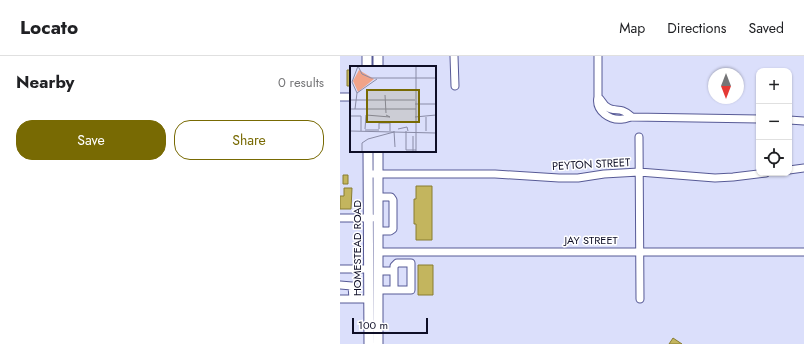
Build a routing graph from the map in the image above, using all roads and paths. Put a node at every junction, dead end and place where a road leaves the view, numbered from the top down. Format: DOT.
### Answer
graph roads {
  1 [pos="454,56"];
  2 [pos="598,56"];
  3 [pos="455,86"];
  4 [pos="756,119"];
  5 [pos="792,120"];
  6 [pos="804,121"];
  7 [pos="639,137"];
  8 [pos="368,152"];
  9 [pos="378,152"];
  10 [pos="804,168"];
  11 [pos="792,170"];
  12 [pos="639,172"];
  13 [pos="373,174"];
  14 [pos="756,174"];
  15 [pos="378,197"];
  16 [pos="340,218"];
  17 [pos="373,218"];
  18 [pos="378,232"];
  19 [pos="378,252"];
  20 [pos="400,252"];
  21 [pos="640,252"];
  22 [pos="804,252"];
  23 [pos="400,263"];
  24 [pos="340,269"];
  25 [pos="368,269"];
  26 [pos="378,271"];
  27 [pos="394,271"];
  28 [pos="340,285"];
  29 [pos="378,290"];
  30 [pos="394,290"];
  31 [pos="340,299"];
  32 [pos="353,299"];
  33 [pos="369,299"];
  34 [pos="640,299"];
  35 [pos="369,344"];
  36 [pos="378,344"];
  1 -- 3 [label="street"];
  2 -- 4 [label="street"];
  5 -- 6 [label="street"];
  7 -- 12 [label="street"];
  8 -- 13 [label="main road, HOMESTEAD ROAD"];
  9 -- 13 [label="main road, HOMESTEAD ROAD"];
  10 -- 11 [label="street"];
  12 -- 13 [label="street, PEYTON STREET"];
  12 -- 14 [label="street, PEYTON STREET"];
  12 -- 21 [label="street"];
  13 -- 15 [label="main road, HOMESTEAD ROAD"];
  13 -- 17 [label="main road, HOMESTEAD ROAD"];
  15 -- 17 [label="main road, HOMESTEAD ROAD"];
  15 -- 18 [label="street"];
  16 -- 17 [label="street"];
  17 -- 18 [label="main road, HOMESTEAD ROAD"];
  17 -- 25 [label="main road, HOMESTEAD ROAD"];
  18 -- 19 [label="main road, HOMESTEAD ROAD"];
  19 -- 20 [label="street, JAY STREET"];
  19 -- 26 [label="main road, HOMESTEAD ROAD"];
  20 -- 21 [label="street, JAY STREET"];
  20 -- 23 [label="street"];
  21 -- 22 [label="street, JAY STREET"];
  21 -- 34 [label="street"];
  23 -- 27 [label="street"];
  23 -- 30 [label="street"];
  24 -- 25 [label="street"];
  25 -- 33 [label="main road, HOMESTEAD ROAD"];
  26 -- 27 [label="street"];
  26 -- 29 [label="main road, HOMESTEAD ROAD"];
  27 -- 30 [label="street"];
  28 -- 32 [label="street"];
  29 -- 30 [label="street"];
  29 -- 36 [label="main road, HOMESTEAD ROAD"];
  31 -- 32 [label="street"];
  32 -- 33 [label="street"];
  33 -- 35 [label="main road, HOMESTEAD ROAD"];
}
